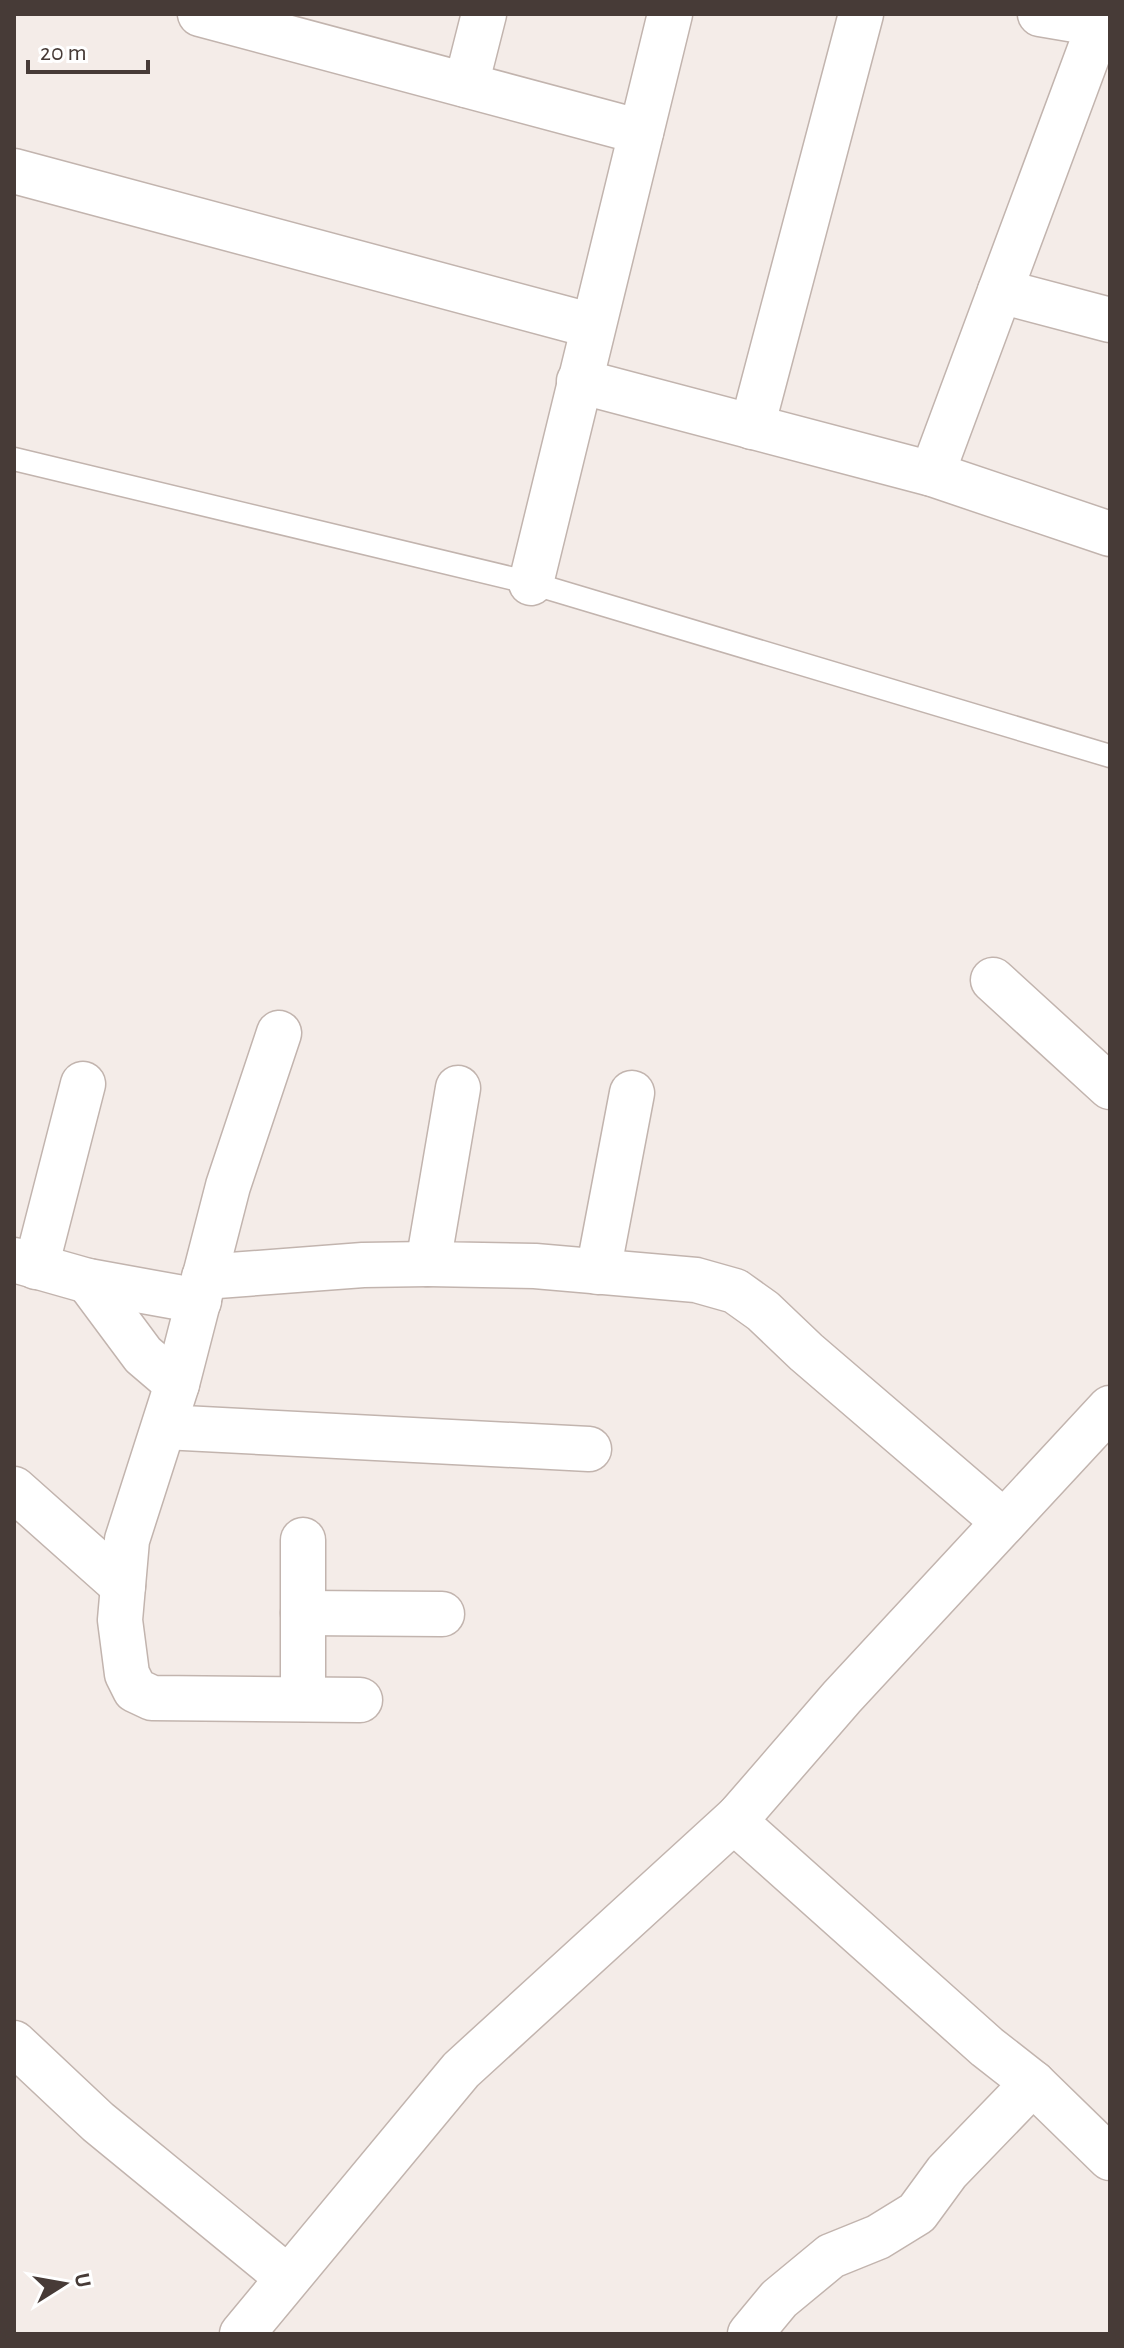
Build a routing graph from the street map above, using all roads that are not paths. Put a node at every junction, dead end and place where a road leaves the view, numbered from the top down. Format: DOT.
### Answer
graph roads {
  1 [pos="200,14"];
  2 [pos="484,14"];
  3 [pos="670,14"];
  4 [pos="861,14"];
  5 [pos="1040,14"];
  6 [pos="1101,19"];
  7 [pos="293,26"];
  8 [pos="466,85"];
  9 [pos="641,132"];
  10 [pos="14,171"];
  11 [pos="1000,291"];
  12 [pos="1110,320"];
  13 [pos="593,326"];
  14 [pos="579,381"];
  15 [pos="752,427"];
  16 [pos="14,459"];
  17 [pos="932,474"];
  18 [pos="1110,534"];
  19 [pos="531,583"];
  20 [pos="1110,756"];
  21 [pos="993,980"];
  22 [pos="279,1033"];
  23 [pos="83,1084"];
  24 [pos="1110,1087"];
  25 [pos="458,1088"];
  26 [pos="632,1093"];
  27 [pos="25,1264"];
  28 [pos="428,1264"];
  29 [pos="598,1272"];
  30 [pos="88,1281"];
  31 [pos="202,1289"];
  32 [pos="177,1384"];
  33 [pos="1110,1408"];
  34 [pos="164,1427"];
  35 [pos="589,1449"];
  36 [pos="14,1489"];
  37 [pos="1004,1522"];
  38 [pos="303,1540"];
  39 [pos="123,1586"];
  40 [pos="303,1613"];
  41 [pos="442,1614"];
  42 [pos="303,1699"];
  43 [pos="360,1700"];
  44 [pos="739,1816"];
  45 [pos="14,2043"];
  46 [pos="1033,2083"];
  47 [pos="1110,2158"];
  48 [pos="287,2277"];
  49 [pos="242,2334"];
  50 [pos="750,2334"];
  1 -- 7 [label="street"];
  2 -- 8 [label="street"];
  3 -- 9 [label="street"];
  4 -- 15 [label="street"];
  5 -- 6 [label="street"];
  6 -- 11 [label="street"];
  7 -- 8 [label="street"];
  8 -- 9 [label="street"];
  9 -- 13 [label="street"];
  10 -- 13 [label="street"];
  11 -- 12 [label="street"];
  11 -- 17 [label="street"];
  13 -- 14 [label="street"];
  14 -- 15 [label="street"];
  14 -- 19 [label="street"];
  15 -- 17 [label="street"];
  16 -- 19 [label="lane"];
  17 -- 18 [label="street"];
  19 -- 20 [label="lane"];
  21 -- 24 [label="street"];
  22 -- 31 [label="street"];
  23 -- 27 [label="street"];
  25 -- 28 [label="street"];
  26 -- 29 [label="street"];
  27 -- 30 [label="street"];
  28 -- 29 [label="street"];
  28 -- 31 [label="street"];
  29 -- 37 [label="street"];
  30 -- 31 [label="street"];
  30 -- 32 [label="street"];
  31 -- 32 [label="street"];
  32 -- 34 [label="street"];
  33 -- 37 [label="street"];
  34 -- 35 [label="street"];
  34 -- 39 [label="street"];
  36 -- 39 [label="street"];
  37 -- 44 [label="street"];
  38 -- 40 [label="street"];
  39 -- 42 [label="street"];
  40 -- 41 [label="street"];
  40 -- 42 [label="street"];
  42 -- 43 [label="street"];
  44 -- 46 [label="street"];
  44 -- 48 [label="street"];
  45 -- 48 [label="street"];
  46 -- 47 [label="street"];
  46 -- 50 [label="street"];
  48 -- 49 [label="street"];
}
